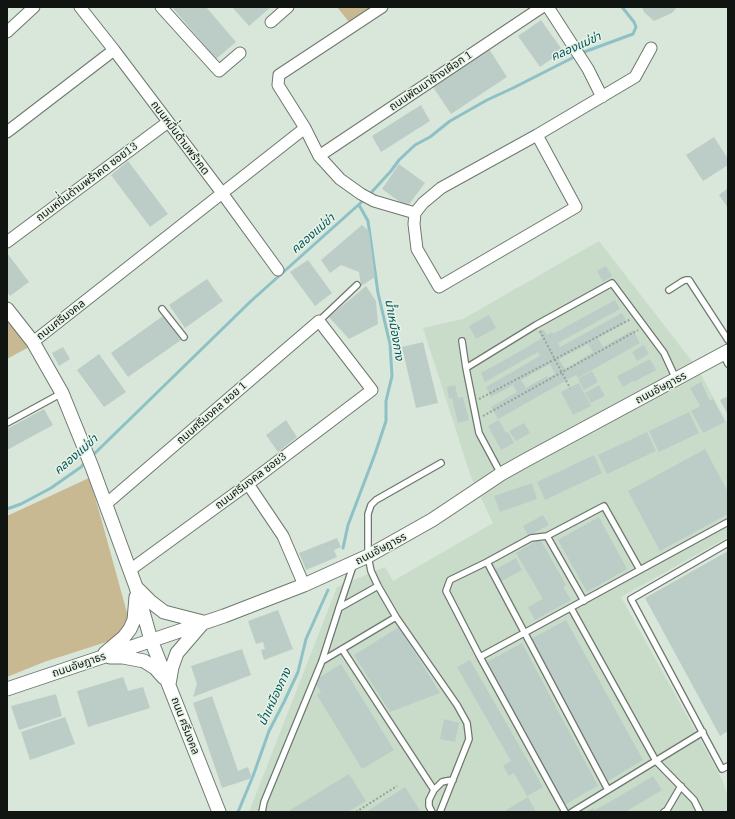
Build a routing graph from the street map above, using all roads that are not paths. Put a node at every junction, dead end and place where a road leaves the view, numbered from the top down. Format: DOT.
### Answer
graph roads {
  1 [pos="34,7"];
  2 [pos="80,7"];
  3 [pos="161,7"];
  4 [pos="288,7"];
  5 [pos="382,7"];
  6 [pos="542,7"];
  7 [pos="548,7"];
  8 [pos="271,22"];
  9 [pos="7,32"];
  10 [pos="651,48"];
  11 [pos="114,50"];
  12 [pos="240,53"];
  13 [pos="602,97"];
  14 [pos="168,122"];
  15 [pos="305,128"];
  16 [pos="7,132"];
  17 [pos="537,135"];
  18 [pos="319,156"];
  19 [pos="222,193"];
  20 [pos="415,213"];
  21 [pos="7,242"];
  22 [pos="278,270"];
  23 [pos="357,285"];
  24 [pos="669,290"];
  25 [pos="7,309"];
  26 [pos="162,309"];
  27 [pos="319,321"];
  28 [pos="184,337"];
  29 [pos="728,340"];
  30 [pos="462,341"];
  31 [pos="33,342"];
  32 [pos="726,356"];
  33 [pos="466,368"];
  34 [pos="676,380"];
  35 [pos="62,393"];
  36 [pos="7,423"];
  37 [pos="441,463"];
  38 [pos="501,474"];
  39 [pos="248,484"];
  40 [pos="106,504"];
  41 [pos="728,522"];
  42 [pos="547,536"];
  43 [pos="728,543"];
  44 [pos="368,556"];
  45 [pos="487,562"];
  46 [pos="355,563"];
  47 [pos="130,570"];
  48 [pos="640,570"];
  49 [pos="304,585"];
  50 [pos="378,586"];
  51 [pos="136,587"];
  52 [pos="584,601"];
  53 [pos="339,608"];
  54 [pos="571,608"];
  55 [pos="396,617"];
  56 [pos="203,622"];
  57 [pos="524,633"];
  58 [pos="151,640"];
  59 [pos="342,649"];
  60 [pos="101,657"];
  61 [pos="480,657"];
  62 [pos="322,662"];
  63 [pos="169,684"];
  64 [pos="7,689"];
  65 [pos="702,732"];
  66 [pos="656,761"];
  67 [pos="728,766"];
  68 [pos="453,780"];
  69 [pos="681,786"];
  70 [pos="434,790"];
  71 [pos="608,790"];
  72 [pos="219,812"];
  73 [pos="262,812"];
  74 [pos="432,812"];
  75 [pos="440,812"];
  76 [pos="565,812"];
  77 [pos="572,812"];
  78 [pos="664,812"];
  79 [pos="700,812"];
  1 -- 9 [label="street"];
  2 -- 11 [label="street, ถนนหมื่่นด้ามพร้าคต"];
  3 -- 12 [label="street"];
  4 -- 8 [label="street"];
  5 -- 15 [label="street"];
  6 -- 18 [label="street, ถนนพัฒนาช้างเผือก 1"];
  7 -- 13 [label="street"];
  10 -- 13 [label="street"];
  11 -- 14 [label="street, ถนนหมื่่นด้ามพร้าคต"];
  11 -- 16 [label="street"];
  13 -- 17 [label="street"];
  14 -- 19 [label="street, ถนนหมื่่นด้ามพร้าคต"];
  14 -- 21 [label="street, ถนนหมื่่นด้ามพร้าคต ซอย13"];
  15 -- 18 [label="street"];
  15 -- 19 [label="street, ถนนศรีมงคล"];
  17 -- 20 [label="street"];
  17 -- 20 [label="street"];
  18 -- 20 [label="street"];
  19 -- 22 [label="street, ถนนหมื่่นด้ามพร้าคต"];
  19 -- 31 [label="street, ถนนศรีมงคล"];
  23 -- 27 [label="lane"];
  24 -- 29 [label="lane"];
  25 -- 31 [label="street"];
  26 -- 28 [label="lane"];
  27 -- 39 [label="street, ถนนศรีมงคล ซอย3"];
  27 -- 40 [label="street, ถนนศรีมงคล ซอย 1"];
  30 -- 33 [label="lane"];
  31 -- 35 [label="street, ถนนศรีมงคล"];
  32 -- 34 [label="street, ถนนอัษฎาธร"];
  33 -- 34 [label="lane"];
  33 -- 38 [label="lane"];
  34 -- 38 [label="street, ถนนอัษฎาธร"];
  35 -- 36 [label="lane"];
  35 -- 40 [label="street, ถนนศรีมงคล"];
  37 -- 44 [label="lane"];
  38 -- 44 [label="street, ถนนอัษฎาธร"];
  39 -- 47 [label="street, ถนนศรีมงคล ซอย3"];
  39 -- 49 [label="street"];
  40 -- 47 [label="street, ถนนศรีมงคล"];
  41 -- 48 [label="lane"];
  42 -- 45 [label="lane"];
  42 -- 48 [label="lane"];
  42 -- 52 [label="lane"];
  43 -- 65 [label="lane"];
  44 -- 46 [label="street, ถนนอัษฎาธร"];
  44 -- 50 [label="lane"];
  45 -- 57 [label="lane"];
  45 -- 61 [label="lane"];
  46 -- 49 [label="street, ถนนอัษฎาธร"];
  46 -- 53 [label="lane"];
  47 -- 51 [label="street, ถนนศรีมงคล"];
  48 -- 52 [label="lane"];
  49 -- 56 [label="street, ถนนอัษฎาธร"];
  50 -- 53 [label="lane"];
  50 -- 55 [label="lane"];
  51 -- 56 [label="street"];
  51 -- 58 [label="street, ถนนศรีมงคล"];
  51 -- 60 [label="street"];
  52 -- 54 [label="lane"];
  53 -- 62 [label="lane"];
  54 -- 57 [label="lane"];
  54 -- 66 [label="lane"];
  55 -- 59 [label="lane"];
  55 -- 68 [label="lane"];
  56 -- 58 [label="street, ถนนอัษฎาธร"];
  56 -- 63 [label="street"];
  57 -- 61 [label="lane"];
  57 -- 71 [label="lane"];
  58 -- 60 [label="street, ถนนอัษฎาธร"];
  58 -- 63 [label="street, ถนน ศรีมงคล"];
  59 -- 62 [label="lane"];
  59 -- 70 [label="lane"];
  60 -- 63 [label="street"];
  60 -- 64 [label="street, ถนนอัษฎาธร"];
  61 -- 76 [label="lane"];
  62 -- 73 [label="lane"];
  63 -- 72 [label="street, ถนน ศรีมงคล"];
  65 -- 66 [label="lane"];
  65 -- 67 [label="lane"];
  66 -- 69 [label="lane"];
  66 -- 71 [label="lane"];
  68 -- 70 [label="lane"];
  68 -- 75 [label="lane"];
  69 -- 78 [label="lane"];
  69 -- 79 [label="lane"];
  70 -- 74 [label="lane"];
  71 -- 77 [label="lane"];
}
